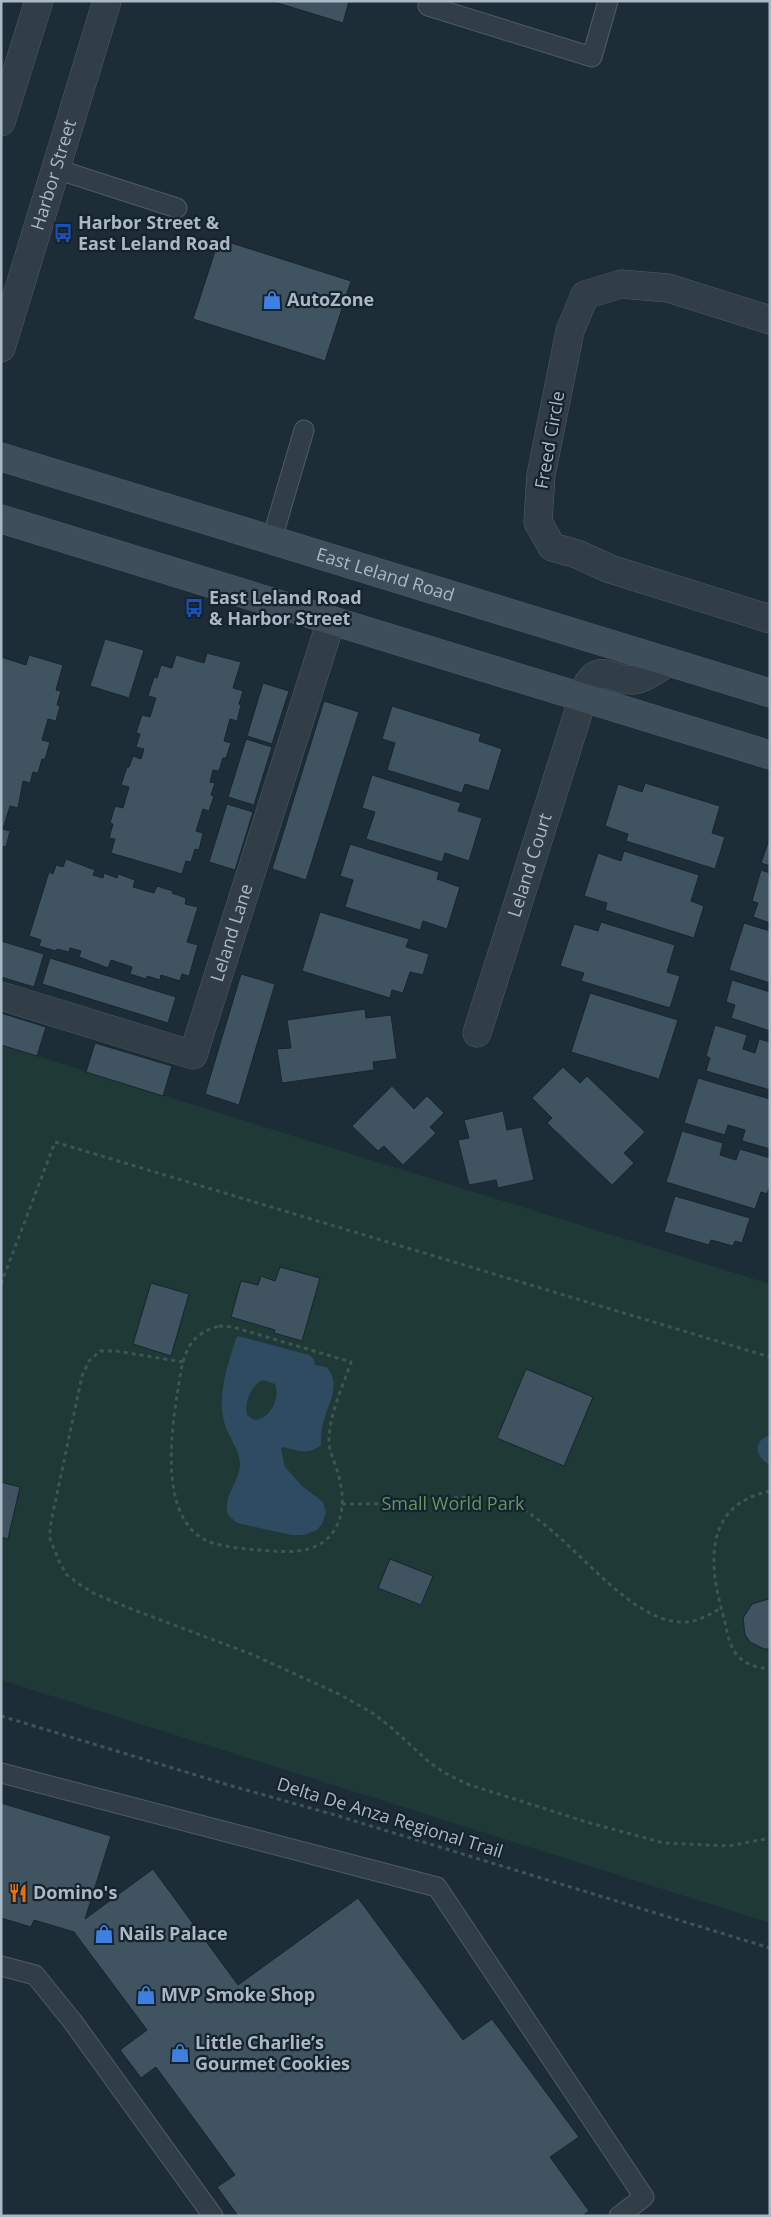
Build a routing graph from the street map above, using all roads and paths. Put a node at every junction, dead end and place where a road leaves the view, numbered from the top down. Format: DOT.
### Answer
graph roads {
  1 [pos="39,1"];
  2 [pos="107,1"];
  3 [pos="429,1"];
  4 [pos="608,1"];
  5 [pos="8,78"];
  6 [pos="1,122"];
  7 [pos="56,169"];
  8 [pos="177,208"];
  9 [pos="770,320"];
  10 [pos="1,348"];
  11 [pos="304,430"];
  12 [pos="1,457"];
  13 [pos="1,519"];
  14 [pos="272,539"];
  15 [pos="770,618"];
  16 [pos="330,621"];
  17 [pos="669,662"];
  18 [pos="770,693"];
  19 [pos="582,698"];
  20 [pos="770,755"];
  21 [pos="1,996"];
  22 [pos="477,1033"];
  23 [pos="1,1284"];
  24 [pos="770,1358"];
  25 [pos="183,1362"];
  26 [pos="770,1491"];
  27 [pos="342,1504"];
  28 [pos="721,1608"];
  29 [pos="770,1669"];
  30 [pos="1,1716"];
  31 [pos="1,1773"];
  32 [pos="770,1838"];
  33 [pos="770,1948"];
  34 [pos="1,1966"];
  35 [pos="213,2216"];
  36 [pos="619,2216"];
  1 -- 5 [label="street"];
  2 -- 7 [label="street, Harbor Street"];
  3 -- 4 [label="lane"];
  5 -- 6 [label="street"];
  7 -- 8 [label="lane"];
  7 -- 10 [label="street, Harbor Street"];
  9 -- 15 [label="street, Freed Circle"];
  11 -- 14 [label="lane"];
  12 -- 14 [label="main road, East Leland Road"];
  13 -- 16 [label="main road"];
  14 -- 17 [label="main road, East Leland Road"];
  16 -- 19 [label="main road"];
  16 -- 21 [label="street, Leland Lane"];
  17 -- 18 [label="main road, East Leland Road"];
  17 -- 19 [label="street, Leland Court"];
  19 -- 20 [label="main road"];
  19 -- 22 [label="street, Leland Court"];
  23 -- 24 [label="path"];
  25 -- 27 [label="path"];
  25 -- 27 [label="path"];
  25 -- 32 [label="path"];
  26 -- 28 [label="path"];
  27 -- 28 [label="path"];
  28 -- 29 [label="path"];
  30 -- 33 [label="path, Delta De Anza Regional Trail"];
  31 -- 36 [label="lane"];
  34 -- 35 [label="lane"];
}
